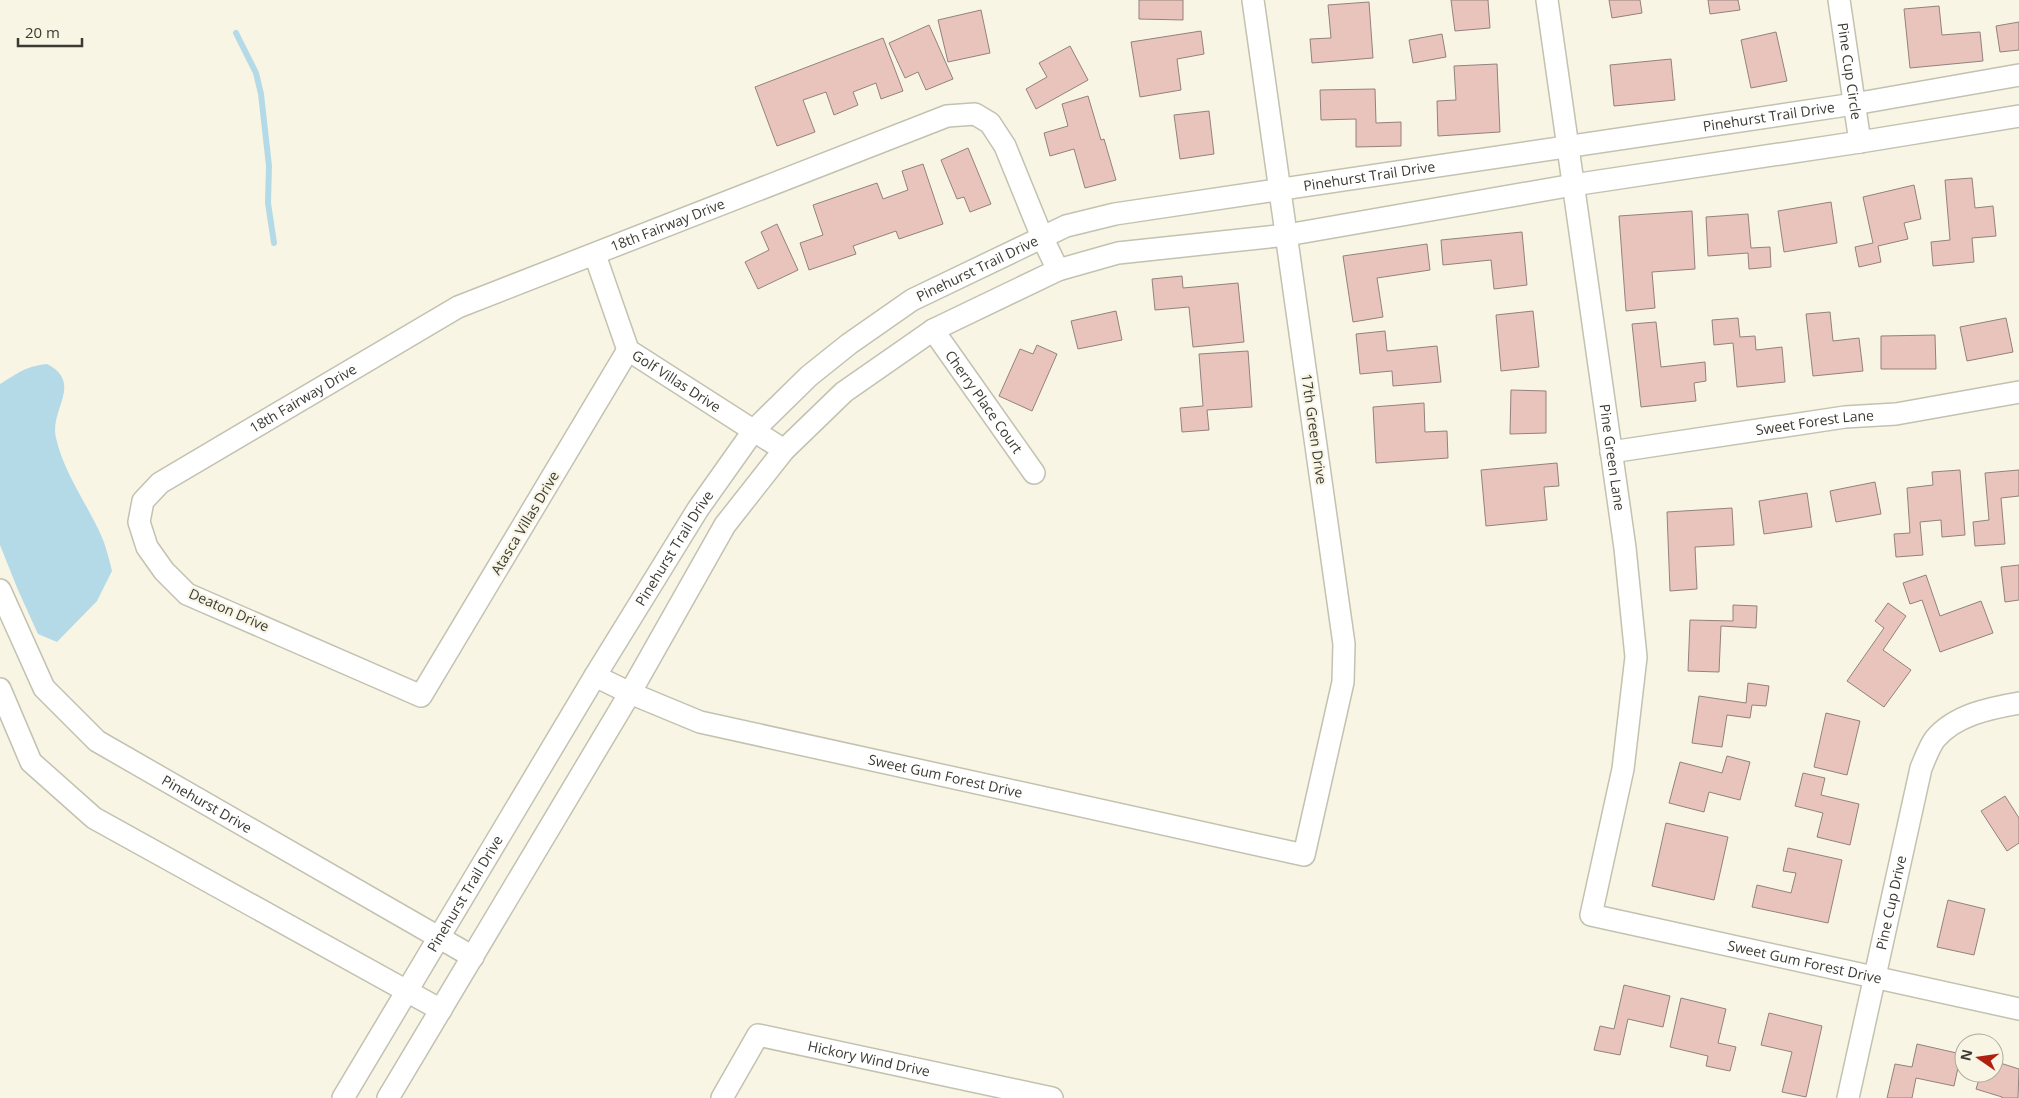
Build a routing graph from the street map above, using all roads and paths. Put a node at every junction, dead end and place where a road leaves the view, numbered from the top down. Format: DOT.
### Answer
graph roads {
  1 [pos="1252,0"];
  2 [pos="1547,0"];
  3 [pos="1839,0"];
  4 [pos="2019,75"];
  5 [pos="1854,104"];
  6 [pos="2019,116"];
  7 [pos="1860,142"];
  8 [pos="1567,146"];
  9 [pos="1573,185"];
  10 [pos="1279,189"];
  11 [pos="1287,235"];
  12 [pos="1042,237"];
  13 [pos="595,255"];
  14 [pos="1058,270"];
  15 [pos="933,330"];
  16 [pos="628,350"];
  17 [pos="2019,392"];
  18 [pos="754,430"];
  19 [pos="784,450"];
  20 [pos="214,452"];
  21 [pos="1611,452"];
  22 [pos="1034,473"];
  23 [pos="0,590"];
  24 [pos="596,676"];
  25 [pos="0,689"];
  26 [pos="630,693"];
  27 [pos="421,696"];
  28 [pos="2019,703"];
  29 [pos="1304,855"];
  30 [pos="1591,915"];
  31 [pos="441,937"];
  32 [pos="473,958"];
  33 [pos="1874,978"];
  34 [pos="407,991"];
  35 [pos="2019,1009"];
  36 [pos="441,1010"];
  37 [pos="343,1098"];
  38 [pos="388,1098"];
  39 [pos="722,1098"];
  40 [pos="1052,1098"];
  41 [pos="1848,1098"];
  1 -- 10 [label="street, 17th Green Drive"];
  2 -- 8 [label="street, Pine Green Lane"];
  3 -- 5 [label="street, Pine Cup Circle"];
  4 -- 5 [label="street, Pinehurst Trail Drive"];
  5 -- 7 [label="street, Pine Cup Circle"];
  5 -- 8 [label="street, Pinehurst Trail Drive"];
  6 -- 7 [label="street"];
  7 -- 9 [label="street"];
  8 -- 9 [label="street, Pine Green Lane"];
  8 -- 10 [label="street, Pinehurst Trail Drive"];
  9 -- 11 [label="street"];
  9 -- 21 [label="street, Pine Green Lane"];
  10 -- 11 [label="street, 17th Green Drive"];
  10 -- 12 [label="street, Pinehurst Trail Drive"];
  11 -- 14 [label="street"];
  11 -- 29 [label="street, 17th Green Drive"];
  12 -- 13 [label="street, 18th Fairway Drive"];
  12 -- 14 [label="street, 18th Fairway Drive"];
  12 -- 18 [label="street, Pinehurst Trail Drive"];
  13 -- 16 [label="street, Golf Villas Drive"];
  13 -- 20 [label="street, 18th Fairway Drive"];
  14 -- 15 [label="street"];
  15 -- 19 [label="street"];
  15 -- 22 [label="street, Cherry Place Court"];
  16 -- 18 [label="street, Golf Villas Drive"];
  16 -- 27 [label="street, Atasca Villas Drive"];
  17 -- 21 [label="street, Sweet Forest Lane"];
  18 -- 19 [label="street, Golf Villas Drive"];
  18 -- 24 [label="street, Pinehurst Trail Drive"];
  19 -- 26 [label="street"];
  20 -- 27 [label="street, Deaton Drive"];
  21 -- 30 [label="street, Pine Green Lane"];
  23 -- 31 [label="street, Pinehurst Drive"];
  24 -- 26 [label="street, Sweet Gum Forest Drive"];
  24 -- 31 [label="street, Pinehurst Trail Drive"];
  25 -- 34 [label="street"];
  26 -- 29 [label="street, Sweet Gum Forest Drive"];
  26 -- 32 [label="street"];
  28 -- 33 [label="street, Pine Cup Drive"];
  30 -- 33 [label="street, Sweet Gum Forest Drive"];
  31 -- 32 [label="street, Pinehurst Drive"];
  31 -- 34 [label="street, Pinehurst Trail Drive"];
  32 -- 36 [label="street"];
  33 -- 35 [label="street, Sweet Gum Forest Drive"];
  33 -- 41 [label="street, Pine Cup Drive"];
  34 -- 36 [label="street"];
  34 -- 37 [label="street, Pinehurst Trail Drive"];
  36 -- 38 [label="street"];
  39 -- 40 [label="street, Hickory Wind Drive"];
}
